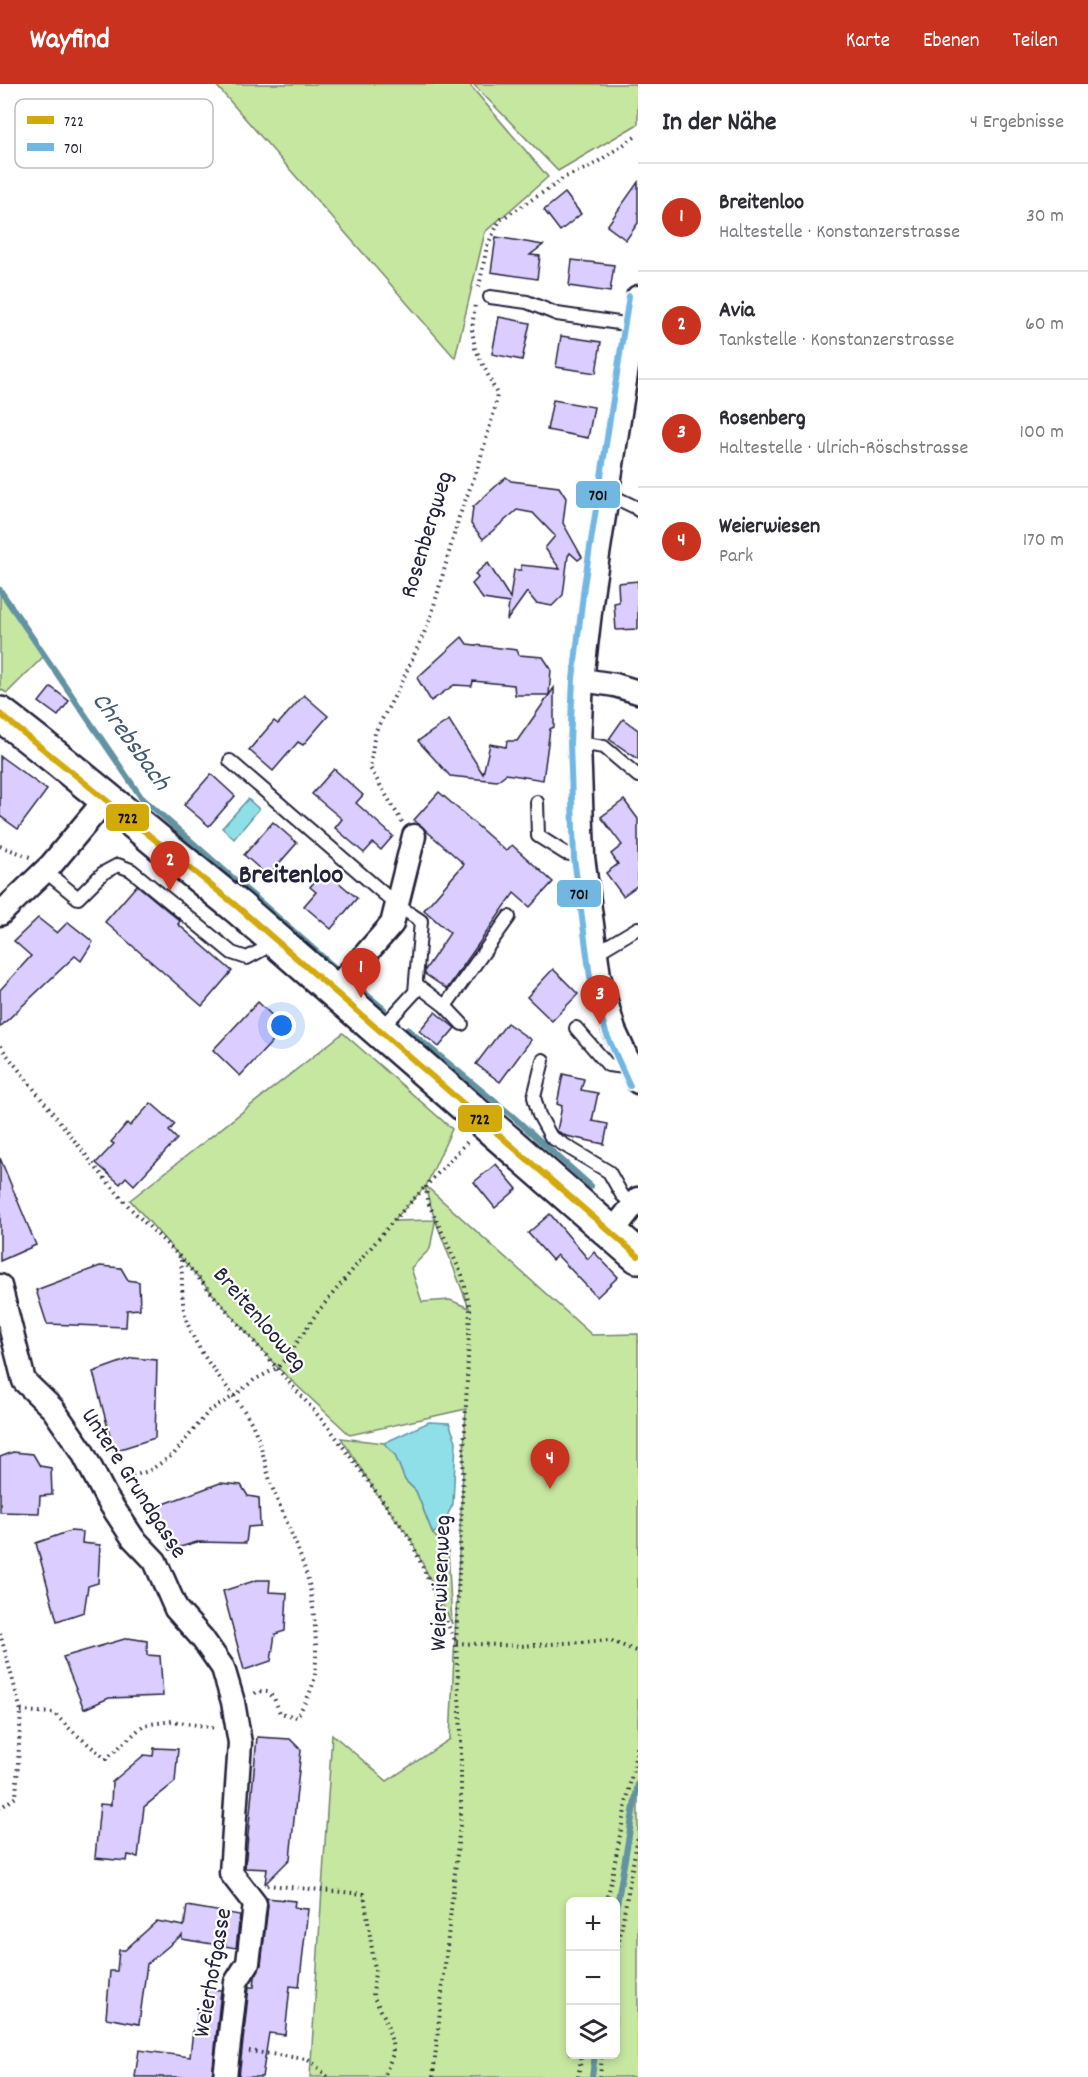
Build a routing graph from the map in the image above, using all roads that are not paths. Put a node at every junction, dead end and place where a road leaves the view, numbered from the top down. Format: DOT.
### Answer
graph roads {
  1 [pos="490,297"];
  2 [pos="638,297"];
  3 [pos="632,325"];
  4 [pos="608,494"];
  5 [pos="638,510"];
  6 [pos="582,680"];
  7 [pos="638,692"];
  8 [pos="0,714"];
  9 [pos="579,743"];
  10 [pos="230,761"];
  11 [pos="638,776"];
  12 [pos="106,799"];
  13 [pos="537,802"];
  14 [pos="414,836"];
  15 [pos="583,857"];
  16 [pos="48,868"];
  17 [pos="397,905"];
  18 [pos="0,914"];
  19 [pos="509,917"];
  20 [pos="638,928"];
  21 [pos="277,941"];
  22 [pos="596,953"];
  23 [pos="416,984"];
  24 [pos="334,990"];
  25 [pos="445,1006"];
  26 [pos="462,1024"];
  27 [pos="576,1028"];
  28 [pos="379,1030"];
  29 [pos="543,1060"];
  30 [pos="636,1072"];
  31 [pos="636,1202"];
  32 [pos="612,1232"];
  33 [pos="638,1256"];
  34 [pos="0,1286"];
  35 [pos="239,1736"];
  36 [pos="225,2077"];
  1 -- 3 [label="lane"];
  2 -- 3 [label="street"];
  3 -- 4 [label="street"];
  4 -- 5 [label="lane"];
  4 -- 6 [label="street"];
  6 -- 7 [label="street"];
  6 -- 9 [label="street"];
  8 -- 12 [label="main road"];
  9 -- 11 [label="lane"];
  9 -- 15 [label="street"];
  10 -- 17 [label="lane"];
  12 -- 16 [label="street"];
  12 -- 21 [label="main road"];
  13 -- 15 [label="lane"];
  14 -- 17 [label="street"];
  15 -- 22 [label="street"];
  16 -- 18 [label="street"];
  16 -- 21 [label="lane"];
  17 -- 23 [label="lane"];
  17 -- 24 [label="street"];
  19 -- 25 [label="lane"];
  20 -- 22 [label="lane"];
  21 -- 24 [label="main road"];
  22 -- 30 [label="street"];
  23 -- 25 [label="lane"];
  23 -- 28 [label="lane"];
  24 -- 28 [label="main road"];
  25 -- 26 [label="lane"];
  27 -- 30 [label="lane"];
  28 -- 32 [label="main road"];
  29 -- 31 [label="lane"];
  31 -- 32 [label="street"];
  32 -- 33 [label="main road"];
  34 -- 35 [label="street, Untere Grundgasse"];
  35 -- 36 [label="street, Weierhofgasse"];
}
